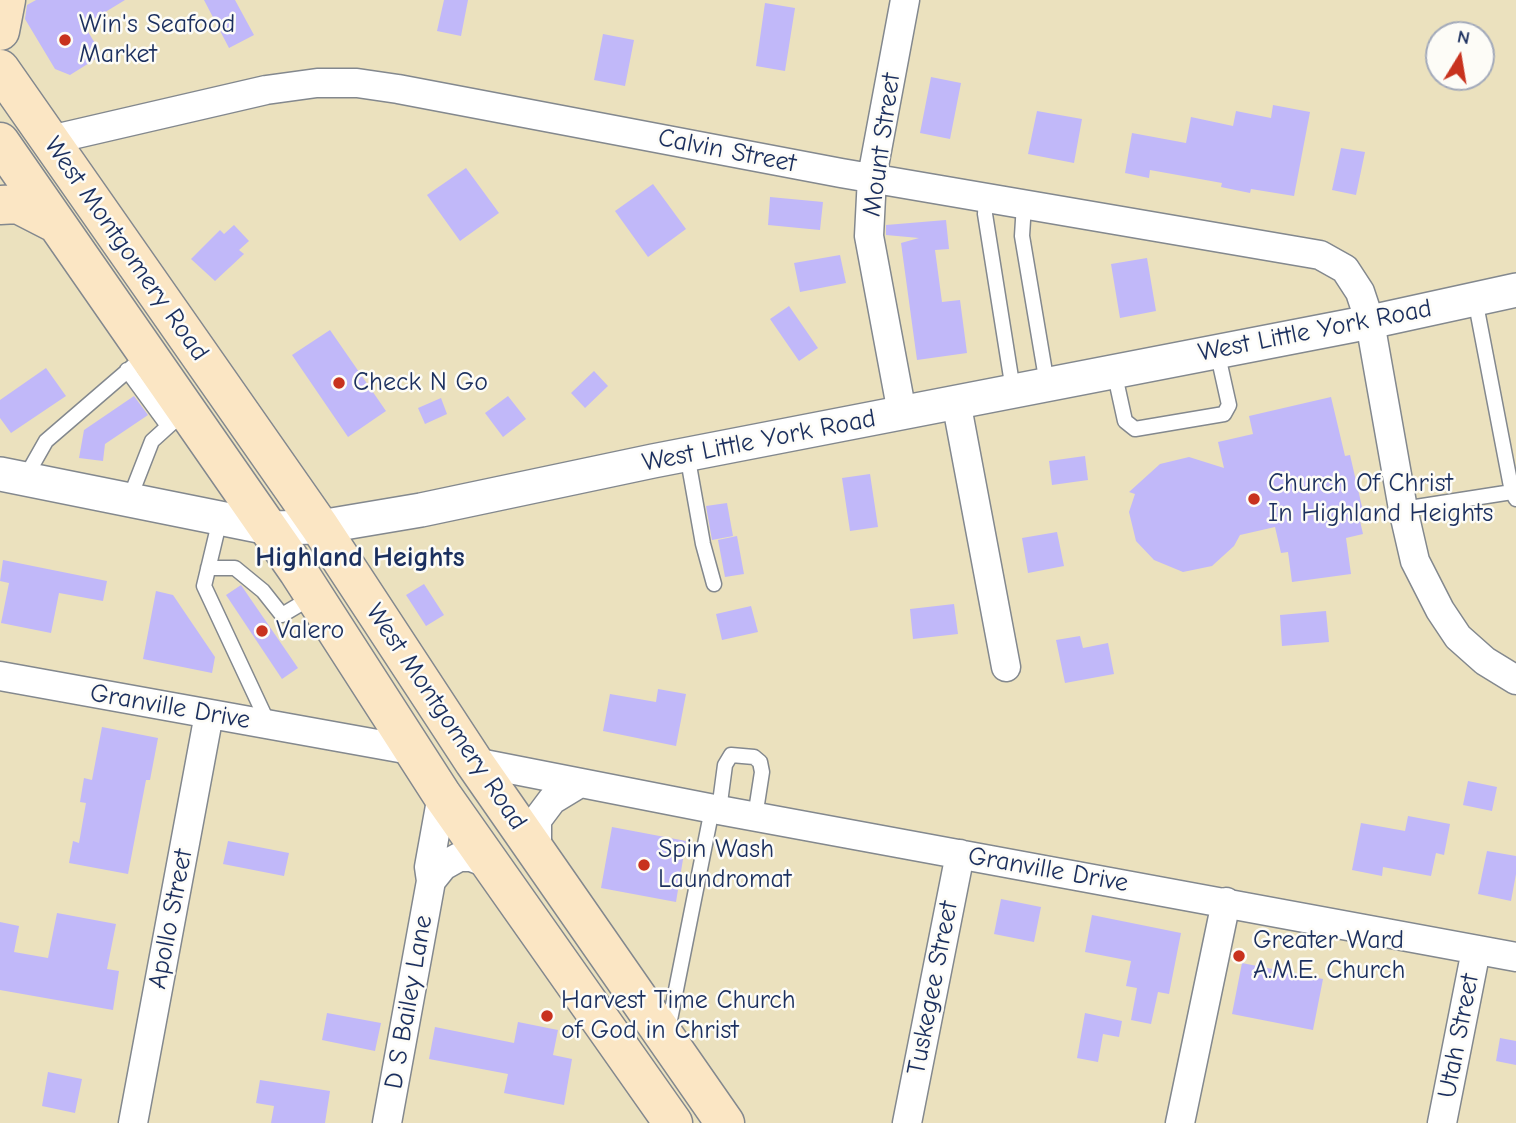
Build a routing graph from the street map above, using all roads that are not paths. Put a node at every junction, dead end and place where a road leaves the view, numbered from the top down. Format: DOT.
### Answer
graph roads {
  1 [pos="6,0"];
  2 [pos="905,0"];
  3 [pos="0,31"];
  4 [pos="0,69"];
  5 [pos="50,140"];
  6 [pos="0,142"];
  7 [pos="873,177"];
  8 [pos="986,197"];
  9 [pos="1024,204"];
  10 [pos="0,205"];
  11 [pos="58,224"];
  12 [pos="132,258"];
  13 [pos="97,280"];
  14 [pos="1516,289"];
  15 [pos="1475,299"];
  16 [pos="1370,322"];
  17 [pos="1217,351"];
  18 [pos="137,362"];
  19 [pos="1114,371"];
  20 [pos="1047,384"];
  21 [pos="1013,390"];
  22 [pos="956,401"];
  23 [pos="902,413"];
  24 [pos="177,418"];
  25 [pos="687,454"];
  26 [pos="12,477"];
  27 [pos="1514,495"];
  28 [pos="129,500"];
  29 [pos="1403,509"];
  30 [pos="220,519"];
  31 [pos="320,527"];
  32 [pos="269,528"];
  33 [pos="208,568"];
  34 [pos="714,584"];
  35 [pos="314,596"];
  36 [pos="1006,667"];
  37 [pos="0,676"];
  38 [pos="1516,680"];
  39 [pos="385,704"];
  40 [pos="209,714"];
  41 [pos="269,725"];
  42 [pos="340,738"];
  43 [pos="416,751"];
  44 [pos="474,762"];
  45 [pos="580,783"];
  46 [pos="442,795"];
  47 [pos="715,809"];
  48 [pos="755,817"];
  49 [pos="537,852"];
  50 [pos="960,854"];
  51 [pos="492,865"];
  52 [pos="431,881"];
  53 [pos="1226,902"];
  54 [pos="1476,950"];
  55 [pos="1516,957"];
  56 [pos="666,1038"];
  57 [pos="692,1076"];
  58 [pos="659,1114"];
  59 [pos="133,1123"];
  60 [pos="387,1123"];
  61 [pos="725,1123"];
  62 [pos="907,1123"];
  63 [pos="1181,1123"];
  64 [pos="1442,1123"];
  1 -- 3 [label="main road"];
  2 -- 7 [label="street, Mount Street"];
  4 -- 5 [label="main road, West Montgomery Road"];
  5 -- 7 [label="street, Calvin Street"];
  5 -- 12 [label="main road, West Montgomery Road"];
  6 -- 11 [label="main road, West Montgomery Road"];
  7 -- 8 [label="street, Calvin Street"];
  7 -- 23 [label="street, Mount Street"];
  8 -- 9 [label="street, Calvin Street"];
  8 -- 21 [label="lane"];
  9 -- 16 [label="street, Calvin Street"];
  9 -- 20 [label="lane"];
  10 -- 11 [label="main road"];
  11 -- 13 [label="main road, West Montgomery Road"];
  12 -- 13 [label="main road"];
  12 -- 31 [label="main road, West Montgomery Road"];
  13 -- 18 [label="main road, West Montgomery Road"];
  14 -- 15 [label="street, West Little York Road"];
  15 -- 16 [label="street, West Little York Road"];
  15 -- 27 [label="lane"];
  16 -- 17 [label="street, West Little York Road"];
  16 -- 29 [label="street, Calvin Street"];
  17 -- 19 [label="street, West Little York Road"];
  17 -- 19 [label="lane"];
  18 -- 24 [label="main road, West Montgomery Road"];
  18 -- 26 [label="lane"];
  19 -- 20 [label="street, West Little York Road"];
  20 -- 21 [label="street, West Little York Road"];
  21 -- 22 [label="street, West Little York Road"];
  22 -- 23 [label="street, West Little York Road"];
  22 -- 36 [label="street"];
  23 -- 25 [label="street, West Little York Road"];
  24 -- 28 [label="lane"];
  24 -- 32 [label="main road, West Montgomery Road"];
  25 -- 31 [label="street, West Little York Road"];
  25 -- 34 [label="lane"];
  26 -- 28 [label="street, West Little York Road"];
  27 -- 29 [label="lane"];
  28 -- 30 [label="street, West Little York Road"];
  29 -- 38 [label="street, Calvin Street"];
  30 -- 32 [label="street, West Little York Road"];
  30 -- 33 [label="lane"];
  31 -- 32 [label="street, West Little York Road"];
  31 -- 44 [label="main road, West Montgomery Road"];
  32 -- 35 [label="main road, West Montgomery Road"];
  33 -- 35 [label="lane"];
  33 -- 41 [label="lane"];
  35 -- 39 [label="main road, West Montgomery Road"];
  37 -- 40 [label="street, Granville Drive"];
  39 -- 42 [label="street, Granville Drive"];
  39 -- 43 [label="main road, West Montgomery Road"];
  40 -- 41 [label="street, Granville Drive"];
  40 -- 59 [label="street, Apollo Street"];
  41 -- 42 [label="street, Granville Drive"];
  42 -- 43 [label="street, Granville Drive"];
  43 -- 46 [label="main road, West Montgomery Road"];
  44 -- 45 [label="street, Granville Drive"];
  44 -- 49 [label="main road, West Montgomery Road"];
  45 -- 47 [label="street, Granville Drive"];
  45 -- 49 [label="street"];
  46 -- 51 [label="main road, West Montgomery Road"];
  46 -- 52 [label="street, D S Bailey Lane"];
  47 -- 48 [label="street, Granville Drive"];
  47 -- 48 [label="lane"];
  47 -- 56 [label="lane"];
  48 -- 50 [label="street, Granville Drive"];
  49 -- 56 [label="main road, West Montgomery Road"];
  50 -- 53 [label="street, Granville Drive"];
  50 -- 62 [label="street, Tuskegee Street"];
  51 -- 52 [label="street, D S Bailey Lane"];
  51 -- 58 [label="main road, West Montgomery Road"];
  52 -- 60 [label="street, D S Bailey Lane"];
  53 -- 54 [label="street, Granville Drive"];
  53 -- 63 [label="street"];
  54 -- 55 [label="street, Granville Drive"];
  54 -- 64 [label="street, Utah Street"];
  56 -- 57 [label="main road, West Montgomery Road"];
  57 -- 58 [label="main road"];
  57 -- 61 [label="main road, West Montgomery Road"];
}
